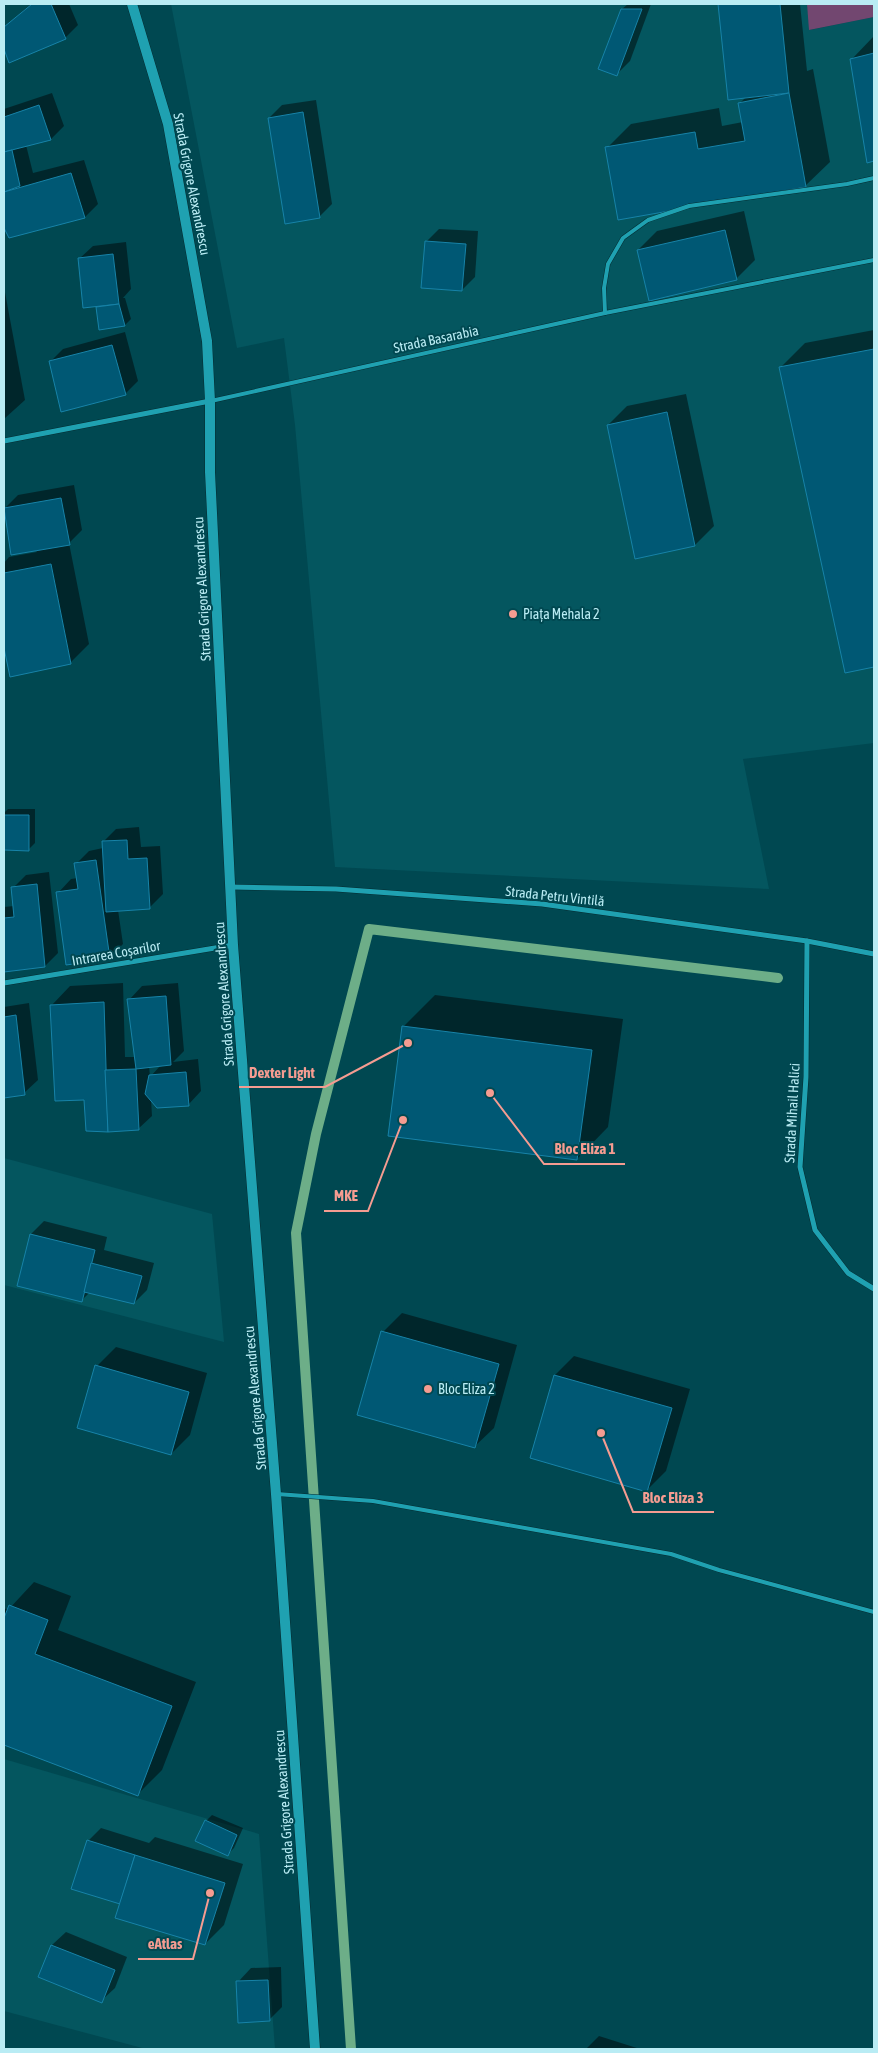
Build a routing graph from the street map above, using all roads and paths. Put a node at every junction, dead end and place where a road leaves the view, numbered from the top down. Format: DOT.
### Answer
graph roads {
  1 [pos="132,4"];
  2 [pos="874,178"];
  3 [pos="874,260"];
  4 [pos="605,313"];
  5 [pos="210,401"];
  6 [pos="4,441"];
  7 [pos="231,887"];
  8 [pos="807,941"];
  9 [pos="233,945"];
  10 [pos="874,954"];
  11 [pos="4,984"];
  12 [pos="874,1289"];
  13 [pos="276,1494"];
  14 [pos="874,1612"];
  15 [pos="315,2049"];
  1 -- 5 [label="street, Strada Grigore Alexandrescu"];
  2 -- 4 [label="lane"];
  3 -- 4 [label="lane, Strada Basarabia"];
  4 -- 5 [label="lane, Strada Basarabia"];
  5 -- 6 [label="street, Strada Basarabia"];
  5 -- 7 [label="street, Strada Grigore Alexandrescu"];
  7 -- 8 [label="street, Strada Petru Vintilă"];
  7 -- 9 [label="street, Strada Grigore Alexandrescu"];
  8 -- 10 [label="street, Strada Petru Vintilă"];
  8 -- 12 [label="street, Strada Mihail Halici"];
  9 -- 11 [label="street, Intrarea Coșarilor"];
  9 -- 13 [label="street, Strada Grigore Alexandrescu"];
  13 -- 14 [label="lane"];
  13 -- 15 [label="street, Strada Grigore Alexandrescu"];
}
